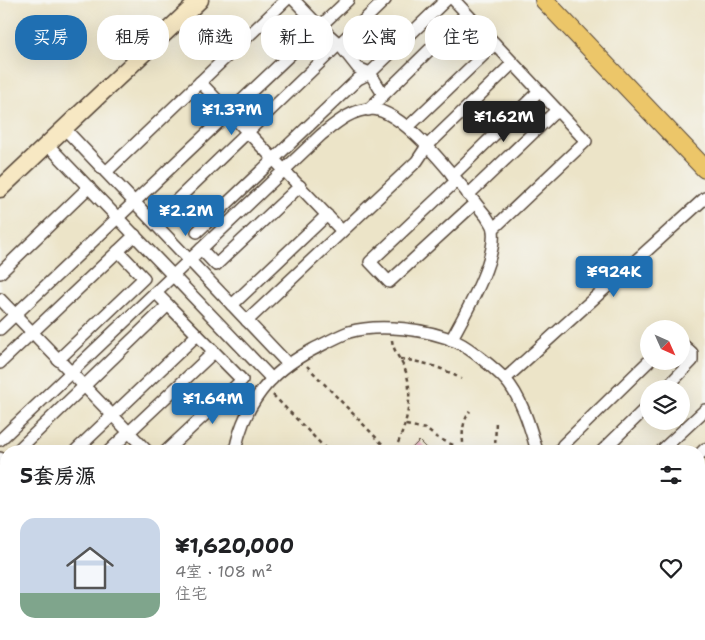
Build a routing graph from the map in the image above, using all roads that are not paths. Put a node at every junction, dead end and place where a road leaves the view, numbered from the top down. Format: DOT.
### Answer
graph roads {
  1 [pos="200,0"];
  2 [pos="286,0"];
  3 [pos="294,0"];
  4 [pos="348,0"];
  5 [pos="385,0"];
  6 [pos="446,0"];
  7 [pos="454,0"];
  8 [pos="544,0"];
  9 [pos="466,14"];
  10 [pos="308,15"];
  11 [pos="332,15"];
  12 [pos="333,39"];
  13 [pos="339,44"];
  14 [pos="497,46"];
  15 [pos="285,60"];
  16 [pos="478,60"];
  17 [pos="513,63"];
  18 [pos="370,73"];
  19 [pos="200,82"];
  20 [pos="539,91"];
  21 [pos="383,94"];
  22 [pos="368,110"];
  23 [pos="557,110"];
  24 [pos="229,112"];
  25 [pos="408,127"];
  26 [pos="64,128"];
  27 [pos="247,132"];
  28 [pos="47,144"];
  29 [pos="426,146"];
  30 [pos="274,159"];
  31 [pos="705,169"];
  32 [pos="285,170"];
  33 [pos="106,172"];
  34 [pos="454,178"];
  35 [pos="300,186"];
  36 [pos="89,187"];
  37 [pos="0,189"];
  38 [pos="705,198"];
  39 [pos="472,199"];
  40 [pos="135,202"];
  41 [pos="327,215"];
  42 [pos="118,218"];
  43 [pos="154,222"];
  44 [pos="493,229"];
  45 [pos="342,231"];
  46 [pos="197,232"];
  47 [pos="135,235"];
  48 [pos="201,249"];
  49 [pos="118,251"];
  50 [pos="190,260"];
  51 [pos="0,273"];
  52 [pos="173,276"];
  53 [pos="156,293"];
  54 [pos="0,299"];
  55 [pos="168,305"];
  56 [pos="232,305"];
  57 [pos="15,315"];
  58 [pos="247,321"];
  59 [pos="0,329"];
  60 [pos="32,333"];
  61 [pos="197,335"];
  62 [pos="451,340"];
  63 [pos="690,351"];
  64 [pos="214,352"];
  65 [pos="58,360"];
  66 [pos="293,361"];
  67 [pos="0,363"];
  68 [pos="690,363"];
  69 [pos="640,370"];
  70 [pos="683,370"];
  71 [pos="70,373"];
  72 [pos="505,380"];
  73 [pos="674,380"];
  74 [pos="268,382"];
  75 [pos="84,387"];
  76 [pos="705,410"];
  77 [pos="640,413"];
  78 [pos="112,416"];
  79 [pos="128,433"];
  80 [pos="0,440"];
  81 [pos="23,445"];
  82 [pos="81,445"];
  83 [pos="115,445"];
  84 [pos="141,445"];
  85 [pos="172,445"];
  86 [pos="237,445"];
  87 [pos="534,445"];
  88 [pos="563,445"];
  89 [pos="608,445"];
  90 [pos="667,445"];
  1 -- 26 [label="street"];
  2 -- 19 [label="street"];
  3 -- 10 [label="street"];
  4 -- 11 [label="street"];
  5 -- 13 [label="street"];
  6 -- 18 [label="street"];
  7 -- 9 [label="street"];
  8 -- 31 [label="main road"];
  9 -- 21 [label="street"];
  12 -- 13 [label="street"];
  13 -- 18 [label="street"];
  13 -- 27 [label="street"];
  14 -- 17 [label="street"];
  15 -- 24 [label="street"];
  16 -- 25 [label="street"];
  17 -- 20 [label="street"];
  17 -- 29 [label="street"];
  18 -- 21 [label="street"];
  18 -- 30 [label="street"];
  19 -- 24 [label="street"];
  19 -- 33 [label="street"];
  20 -- 23 [label="street"];
  20 -- 34 [label="street"];
  21 -- 22 [label="street"];
  22 -- 25 [label="street"];
  22 -- 32 [label="street"];
  23 -- 39 [label="street"];
  23 -- 44 [label="street"];
  24 -- 27 [label="street"];
  24 -- 40 [label="street"];
  25 -- 29 [label="street"];
  26 -- 28 [label="street"];
  26 -- 33 [label="street"];
  27 -- 30 [label="street"];
  27 -- 43 [label="street"];
  28 -- 36 [label="street"];
  28 -- 37 [label="street"];
  29 -- 34 [label="street"];
  29 -- 45 [label="street"];
  30 -- 32 [label="street"];
  30 -- 46 [label="street"];
  32 -- 35 [label="street"];
  32 -- 48 [label="street"];
  33 -- 40 [label="street"];
  34 -- 39 [label="street"];
  34 -- 39 [label="street"];
  35 -- 41 [label="street"];
  35 -- 48 [label="street"];
  36 -- 42 [label="street"];
  36 -- 51 [label="street"];
  38 -- 72 [label="street"];
  39 -- 44 [label="street"];
  40 -- 42 [label="street"];
  40 -- 43 [label="street"];
  41 -- 45 [label="street"];
  41 -- 56 [label="street"];
  42 -- 47 [label="street"];
  42 -- 57 [label="street"];
  43 -- 50 [label="street"];
  44 -- 62 [label="street"];
  45 -- 58 [label="street"];
  47 -- 49 [label="street"];
  47 -- 52 [label="street"];
  48 -- 50 [label="street"];
  49 -- 60 [label="street"];
  49 -- 65 [label="street"];
  50 -- 52 [label="street"];
  50 -- 56 [label="street"];
  52 -- 53 [label="street"];
  52 -- 74 [label="street"];
  53 -- 55 [label="street"];
  53 -- 71 [label="street"];
  54 -- 57 [label="street"];
  55 -- 61 [label="street"];
  55 -- 75 [label="street"];
  56 -- 58 [label="street"];
  57 -- 59 [label="street"];
  57 -- 60 [label="street"];
  58 -- 66 [label="street"];
  60 -- 65 [label="street"];
  60 -- 67 [label="street"];
  61 -- 64 [label="street"];
  61 -- 78 [label="street"];
  62 -- 66 [label="street"];
  62 -- 72 [label="street"];
  63 -- 68 [label="street"];
  64 -- 79 [label="street"];
  64 -- 85 [label="street"];
  65 -- 71 [label="street"];
  66 -- 74 [label="street"];
  69 -- 88 [label="street"];
  70 -- 73 [label="street"];
  71 -- 75 [label="street"];
  71 -- 80 [label="street"];
  72 -- 87 [label="street"];
  74 -- 86 [label="street"];
  75 -- 78 [label="street"];
  75 -- 81 [label="street"];
  76 -- 90 [label="street"];
  77 -- 89 [label="street"];
  78 -- 79 [label="street"];
  78 -- 82 [label="street"];
  79 -- 83 [label="street"];
  79 -- 84 [label="street"];
}
